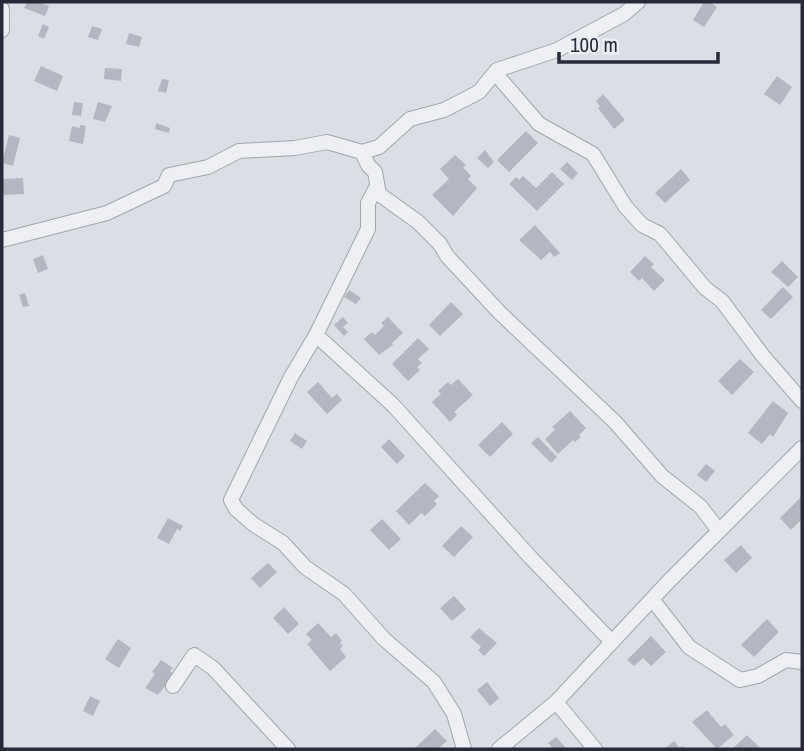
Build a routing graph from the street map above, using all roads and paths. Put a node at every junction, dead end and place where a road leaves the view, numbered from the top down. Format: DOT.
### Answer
graph roads {
  1 [pos="638,2"];
  2 [pos="2,9"];
  3 [pos="2,30"];
  4 [pos="495,73"];
  5 [pos="362,152"];
  6 [pos="377,186"];
  7 [pos="2,240"];
  8 [pos="316,335"];
  9 [pos="802,401"];
  10 [pos="802,448"];
  11 [pos="719,531"];
  12 [pos="652,599"];
  13 [pos="612,642"];
  14 [pos="802,662"];
  15 [pos="173,686"];
  16 [pos="556,702"];
  17 [pos="288,749"];
  18 [pos="464,749"];
  19 [pos="499,749"];
  20 [pos="595,749"];
  1 -- 4 [label="street"];
  2 -- 3 [label="street"];
  4 -- 5 [label="street"];
  4 -- 9 [label="street"];
  5 -- 6 [label="street"];
  5 -- 7 [label="street"];
  6 -- 8 [label="street"];
  6 -- 11 [label="street"];
  8 -- 13 [label="street"];
  8 -- 18 [label="street"];
  10 -- 11 [label="street"];
  11 -- 12 [label="street"];
  12 -- 13 [label="street"];
  12 -- 14 [label="street"];
  13 -- 16 [label="street"];
  15 -- 17 [label="street"];
  16 -- 19 [label="street"];
  16 -- 20 [label="street"];
}
